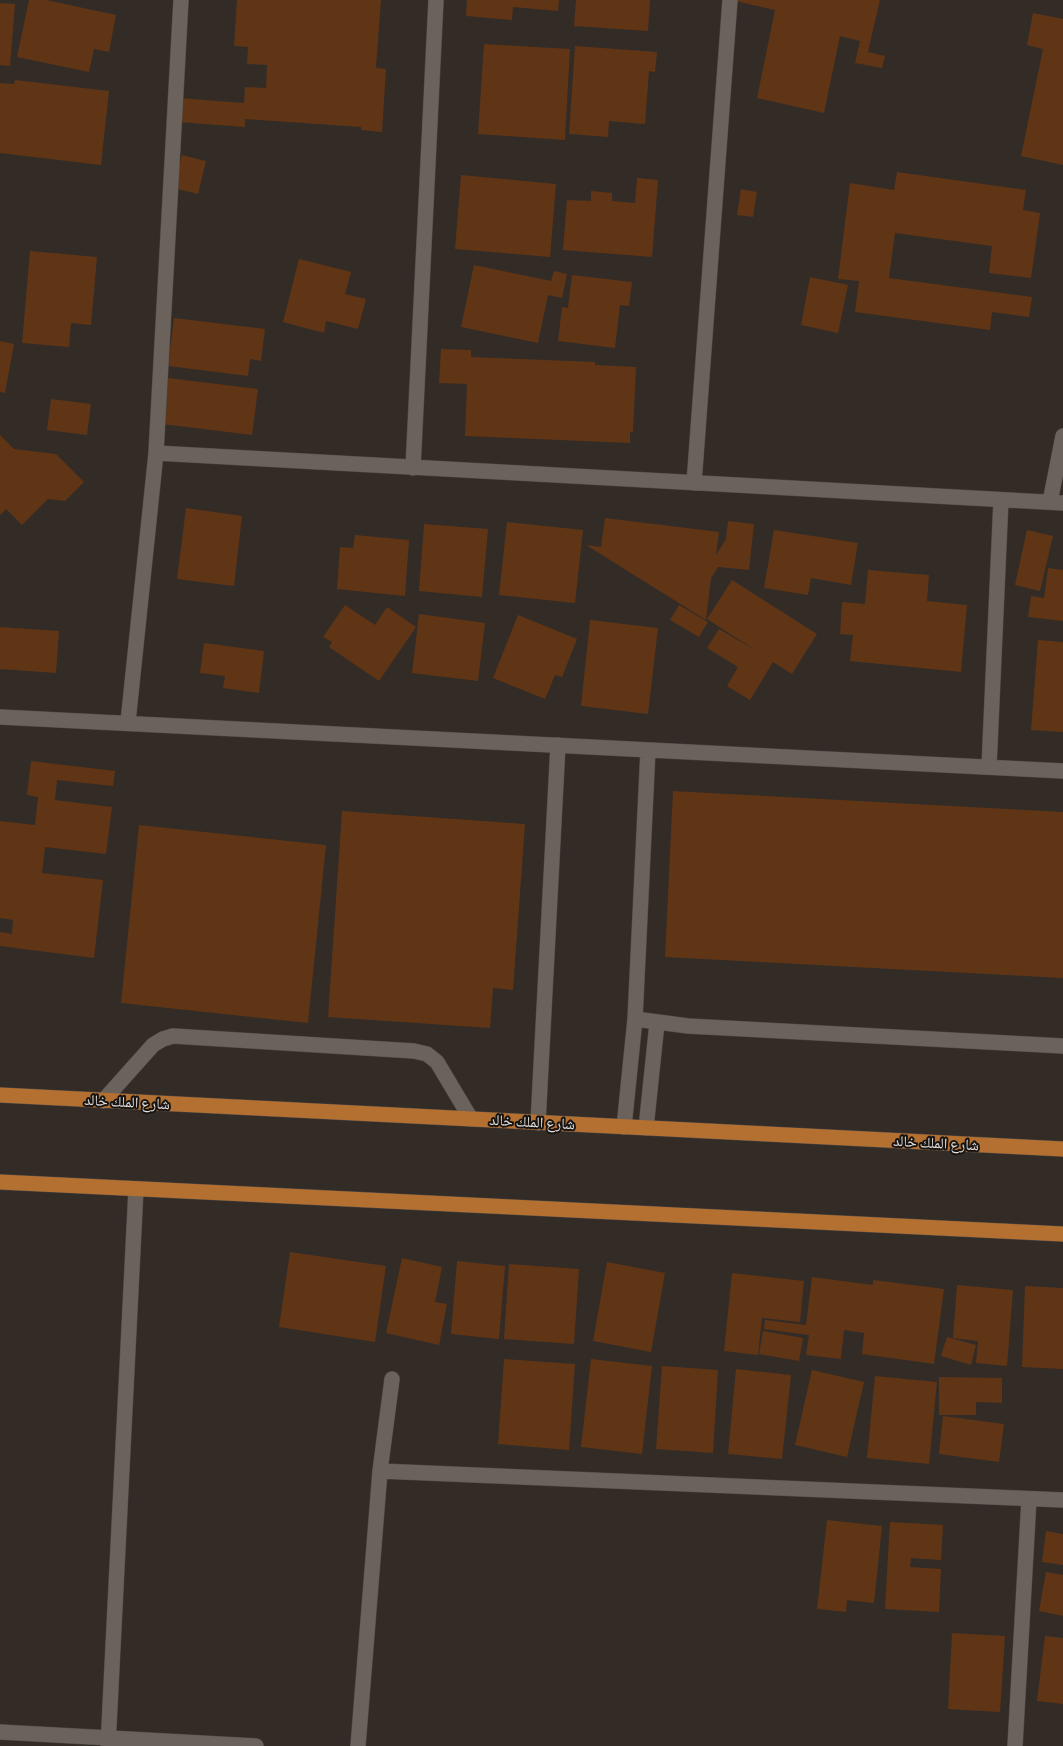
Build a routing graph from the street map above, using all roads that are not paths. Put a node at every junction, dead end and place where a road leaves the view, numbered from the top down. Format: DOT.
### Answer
graph roads {
  1 [pos="181,0"];
  2 [pos="436,0"];
  3 [pos="730,0"];
  4 [pos="1063,436"];
  5 [pos="156,453"];
  6 [pos="413,468"];
  7 [pos="694,483"];
  8 [pos="1001,500"];
  9 [pos="1056,503"];
  10 [pos="0,716"];
  11 [pos="128,722"];
  12 [pos="558,745"];
  13 [pos="648,750"];
  14 [pos="989,767"];
  15 [pos="1063,771"];
  16 [pos="635,1019"];
  17 [pos="657,1023"];
  18 [pos="1063,1046"];
  19 [pos="0,1095"];
  20 [pos="103,1101"];
  21 [pos="471,1119"];
  22 [pos="538,1123"];
  23 [pos="624,1127"];
  24 [pos="646,1128"];
  25 [pos="1063,1149"];
  26 [pos="0,1182"];
  27 [pos="136,1189"];
  28 [pos="1063,1234"];
  29 [pos="392,1379"];
  30 [pos="380,1471"];
  31 [pos="1029,1499"];
  32 [pos="1063,1500"];
  33 [pos="0,1732"];
  34 [pos="109,1742"];
  35 [pos="256,1746"];
  36 [pos="358,1746"];
  37 [pos="1014,1746"];
  1 -- 5 [label="street"];
  2 -- 6 [label="street"];
  3 -- 7 [label="street"];
  4 -- 9 [label="street"];
  5 -- 6 [label="street"];
  5 -- 11 [label="street"];
  6 -- 7 [label="street"];
  7 -- 8 [label="street"];
  8 -- 9 [label="street"];
  8 -- 14 [label="street"];
  10 -- 11 [label="street"];
  11 -- 12 [label="street"];
  12 -- 13 [label="street"];
  12 -- 22 [label="street"];
  13 -- 14 [label="street"];
  13 -- 16 [label="street"];
  14 -- 15 [label="street"];
  16 -- 17 [label="street"];
  16 -- 23 [label="street"];
  17 -- 18 [label="street"];
  17 -- 24 [label="street"];
  19 -- 20 [label="main road, شارع الملك خالد"];
  20 -- 21 [label="main road, شارع الملك خالد"];
  20 -- 21 [label="street"];
  21 -- 22 [label="main road, شارع الملك خالد"];
  22 -- 23 [label="main road, شارع الملك خالد"];
  23 -- 24 [label="main road, شارع الملك خالد"];
  24 -- 25 [label="main road, شارع الملك خالد"];
  26 -- 27 [label="main road"];
  27 -- 28 [label="main road"];
  27 -- 34 [label="street"];
  29 -- 30 [label="street"];
  30 -- 31 [label="street"];
  30 -- 36 [label="street"];
  31 -- 32 [label="street"];
  31 -- 37 [label="street"];
  33 -- 34 [label="street"];
  34 -- 35 [label="street"];
}
